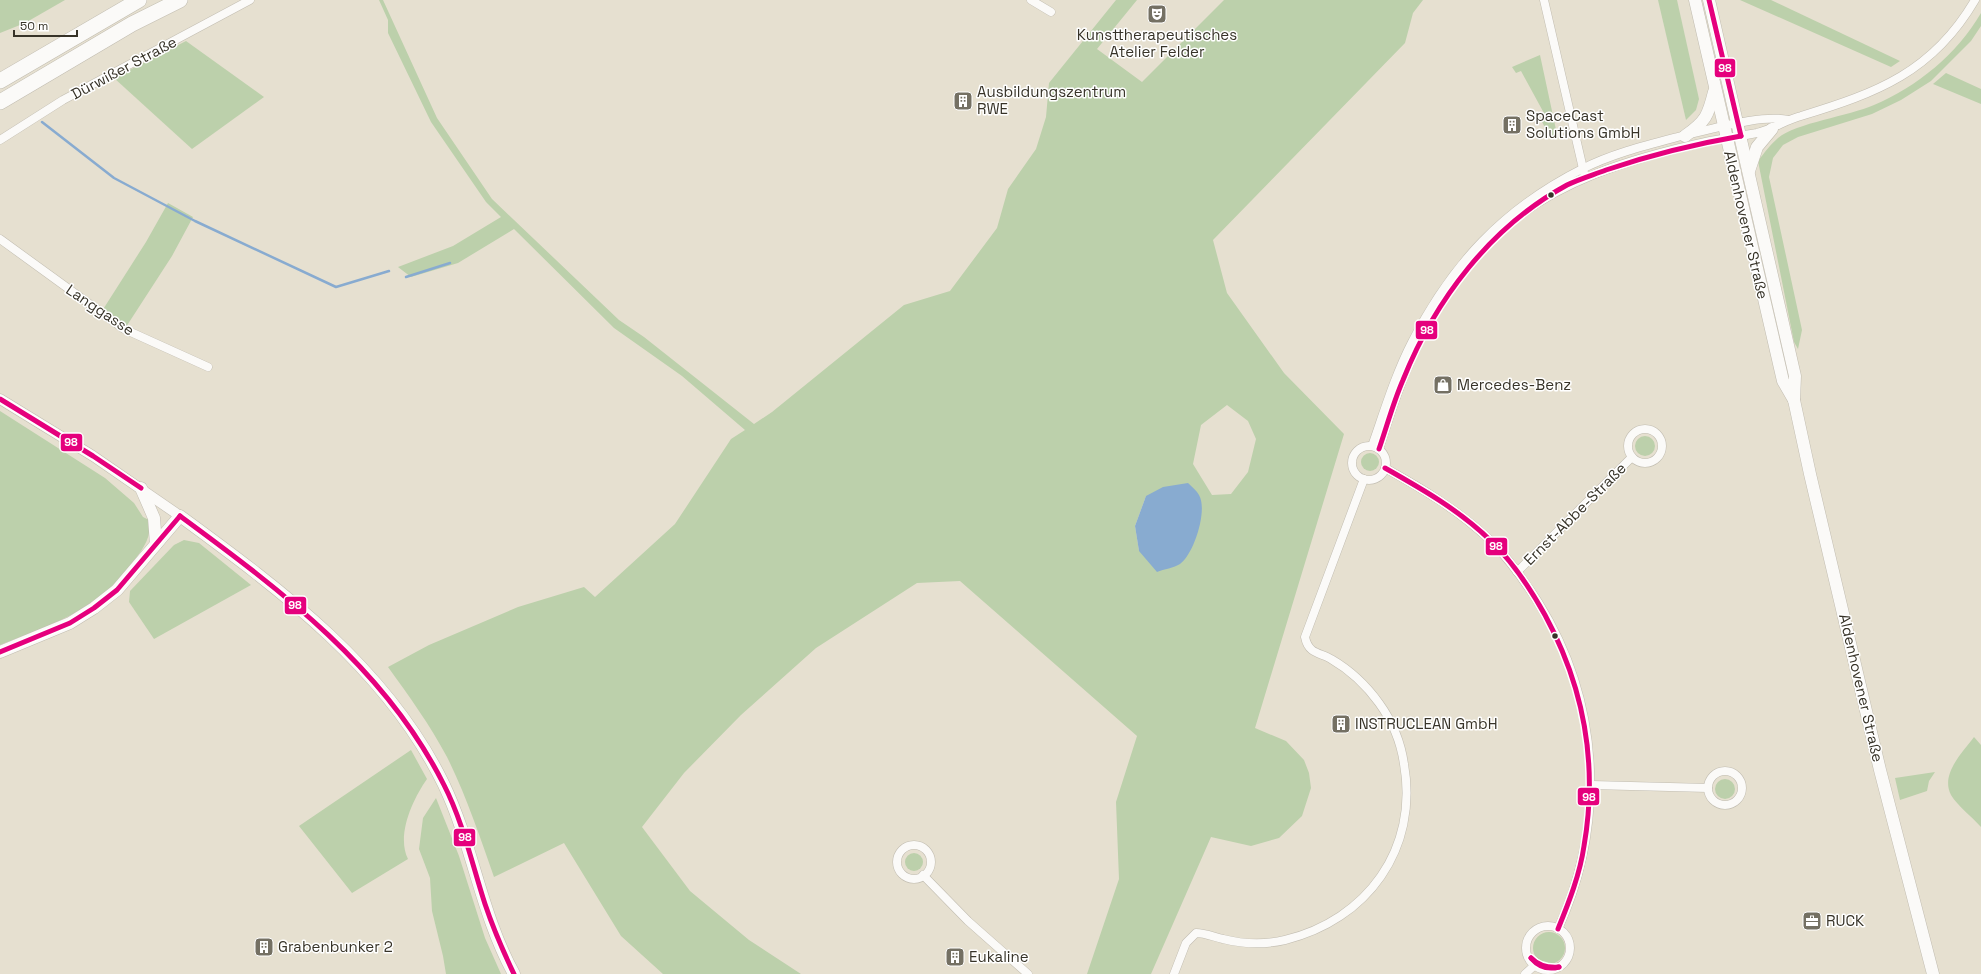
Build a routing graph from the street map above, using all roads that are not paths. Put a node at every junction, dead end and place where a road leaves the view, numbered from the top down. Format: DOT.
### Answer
graph roads {
  1 [pos="139,0"];
  2 [pos="180,0"];
  3 [pos="250,0"];
  4 [pos="1031,0"];
  5 [pos="1544,0"];
  6 [pos="1695,0"];
  7 [pos="1710,0"];
  8 [pos="1975,0"];
  9 [pos="1051,12"];
  10 [pos="0,80"];
  11 [pos="1715,91"];
  12 [pos="0,102"];
  13 [pos="1788,120"];
  14 [pos="1772,129"];
  15 [pos="1740,130"];
  16 [pos="1724,132"];
  17 [pos="1685,136"];
  18 [pos="0,140"];
  19 [pos="1583,168"];
  20 [pos="1749,171"];
  21 [pos="1585,178"];
  22 [pos="0,239"];
  23 [pos="208,367"];
  24 [pos="0,400"];
  25 [pos="1794,400"];
  26 [pos="1375,448"];
  27 [pos="1632,457"];
  28 [pos="1385,468"];
  29 [pos="1364,479"];
  30 [pos="141,488"];
  31 [pos="180,516"];
  32 [pos="156,544"];
  33 [pos="1517,572"];
  34 [pos="0,652"];
  35 [pos="1592,785"];
  36 [pos="1708,788"];
  37 [pos="923,876"];
  38 [pos="1558,929"];
  39 [pos="1534,966"];
  40 [pos="514,974"];
  41 [pos="1028,974"];
  42 [pos="1174,974"];
  43 [pos="1525,974"];
  44 [pos="1933,974"];
  1 -- 10 [label="highway"];
  2 -- 12 [label="highway"];
  3 -- 18 [label="street, Dürwißer Straße"];
  4 -- 9 [label="street"];
  5 -- 19 [label="street"];
  6 -- 11 [label="main road, Aldenhovener Straße"];
  7 -- 15 [label="main road, Aldenhovener Straße"];
  8 -- 13 [label="street"];
  11 -- 16 [label="main road, Aldenhovener Straße"];
  11 -- 17 [label="main road"];
  13 -- 14 [label="street"];
  13 -- 15 [label="street"];
  14 -- 15 [label="street"];
  14 -- 20 [label="main road"];
  15 -- 16 [label="street"];
  15 -- 16 [label="street"];
  15 -- 20 [label="main road, Aldenhovener Straße"];
  16 -- 17 [label="street"];
  16 -- 21 [label="street"];
  16 -- 25 [label="main road, Aldenhovener Straße"];
  17 -- 19 [label="street"];
  19 -- 21 [label="street"];
  19 -- 26 [label="street"];
  20 -- 25 [label="main road, Aldenhovener Straße"];
  21 -- 26 [label="street"];
  22 -- 23 [label="street, Langgasse"];
  24 -- 30 [label="street"];
  25 -- 44 [label="main road, Aldenhovener Straße"];
  26 -- 28 [label="street"];
  26 -- 29 [label="street"];
  27 -- 27 [label="street, Ernst-Abbe-Straße"];
  27 -- 33 [label="street, Ernst-Abbe-Straße"];
  28 -- 29 [label="street"];
  28 -- 33 [label="street, Ernst-Abbe-Straße"];
  29 -- 42 [label="street"];
  30 -- 31 [label="street"];
  30 -- 32 [label="main road"];
  31 -- 32 [label="main road"];
  31 -- 40 [label="main road"];
  32 -- 34 [label="main road"];
  33 -- 35 [label="street, Ernst-Abbe-Straße"];
  35 -- 36 [label="street"];
  35 -- 38 [label="street, Ernst-Abbe-Straße"];
  36 -- 36 [label="street"];
  37 -- 37 [label="street"];
  37 -- 41 [label="street"];
  38 -- 39 [label="street"];
  38 -- 39 [label="street"];
  39 -- 43 [label="street"];
}
